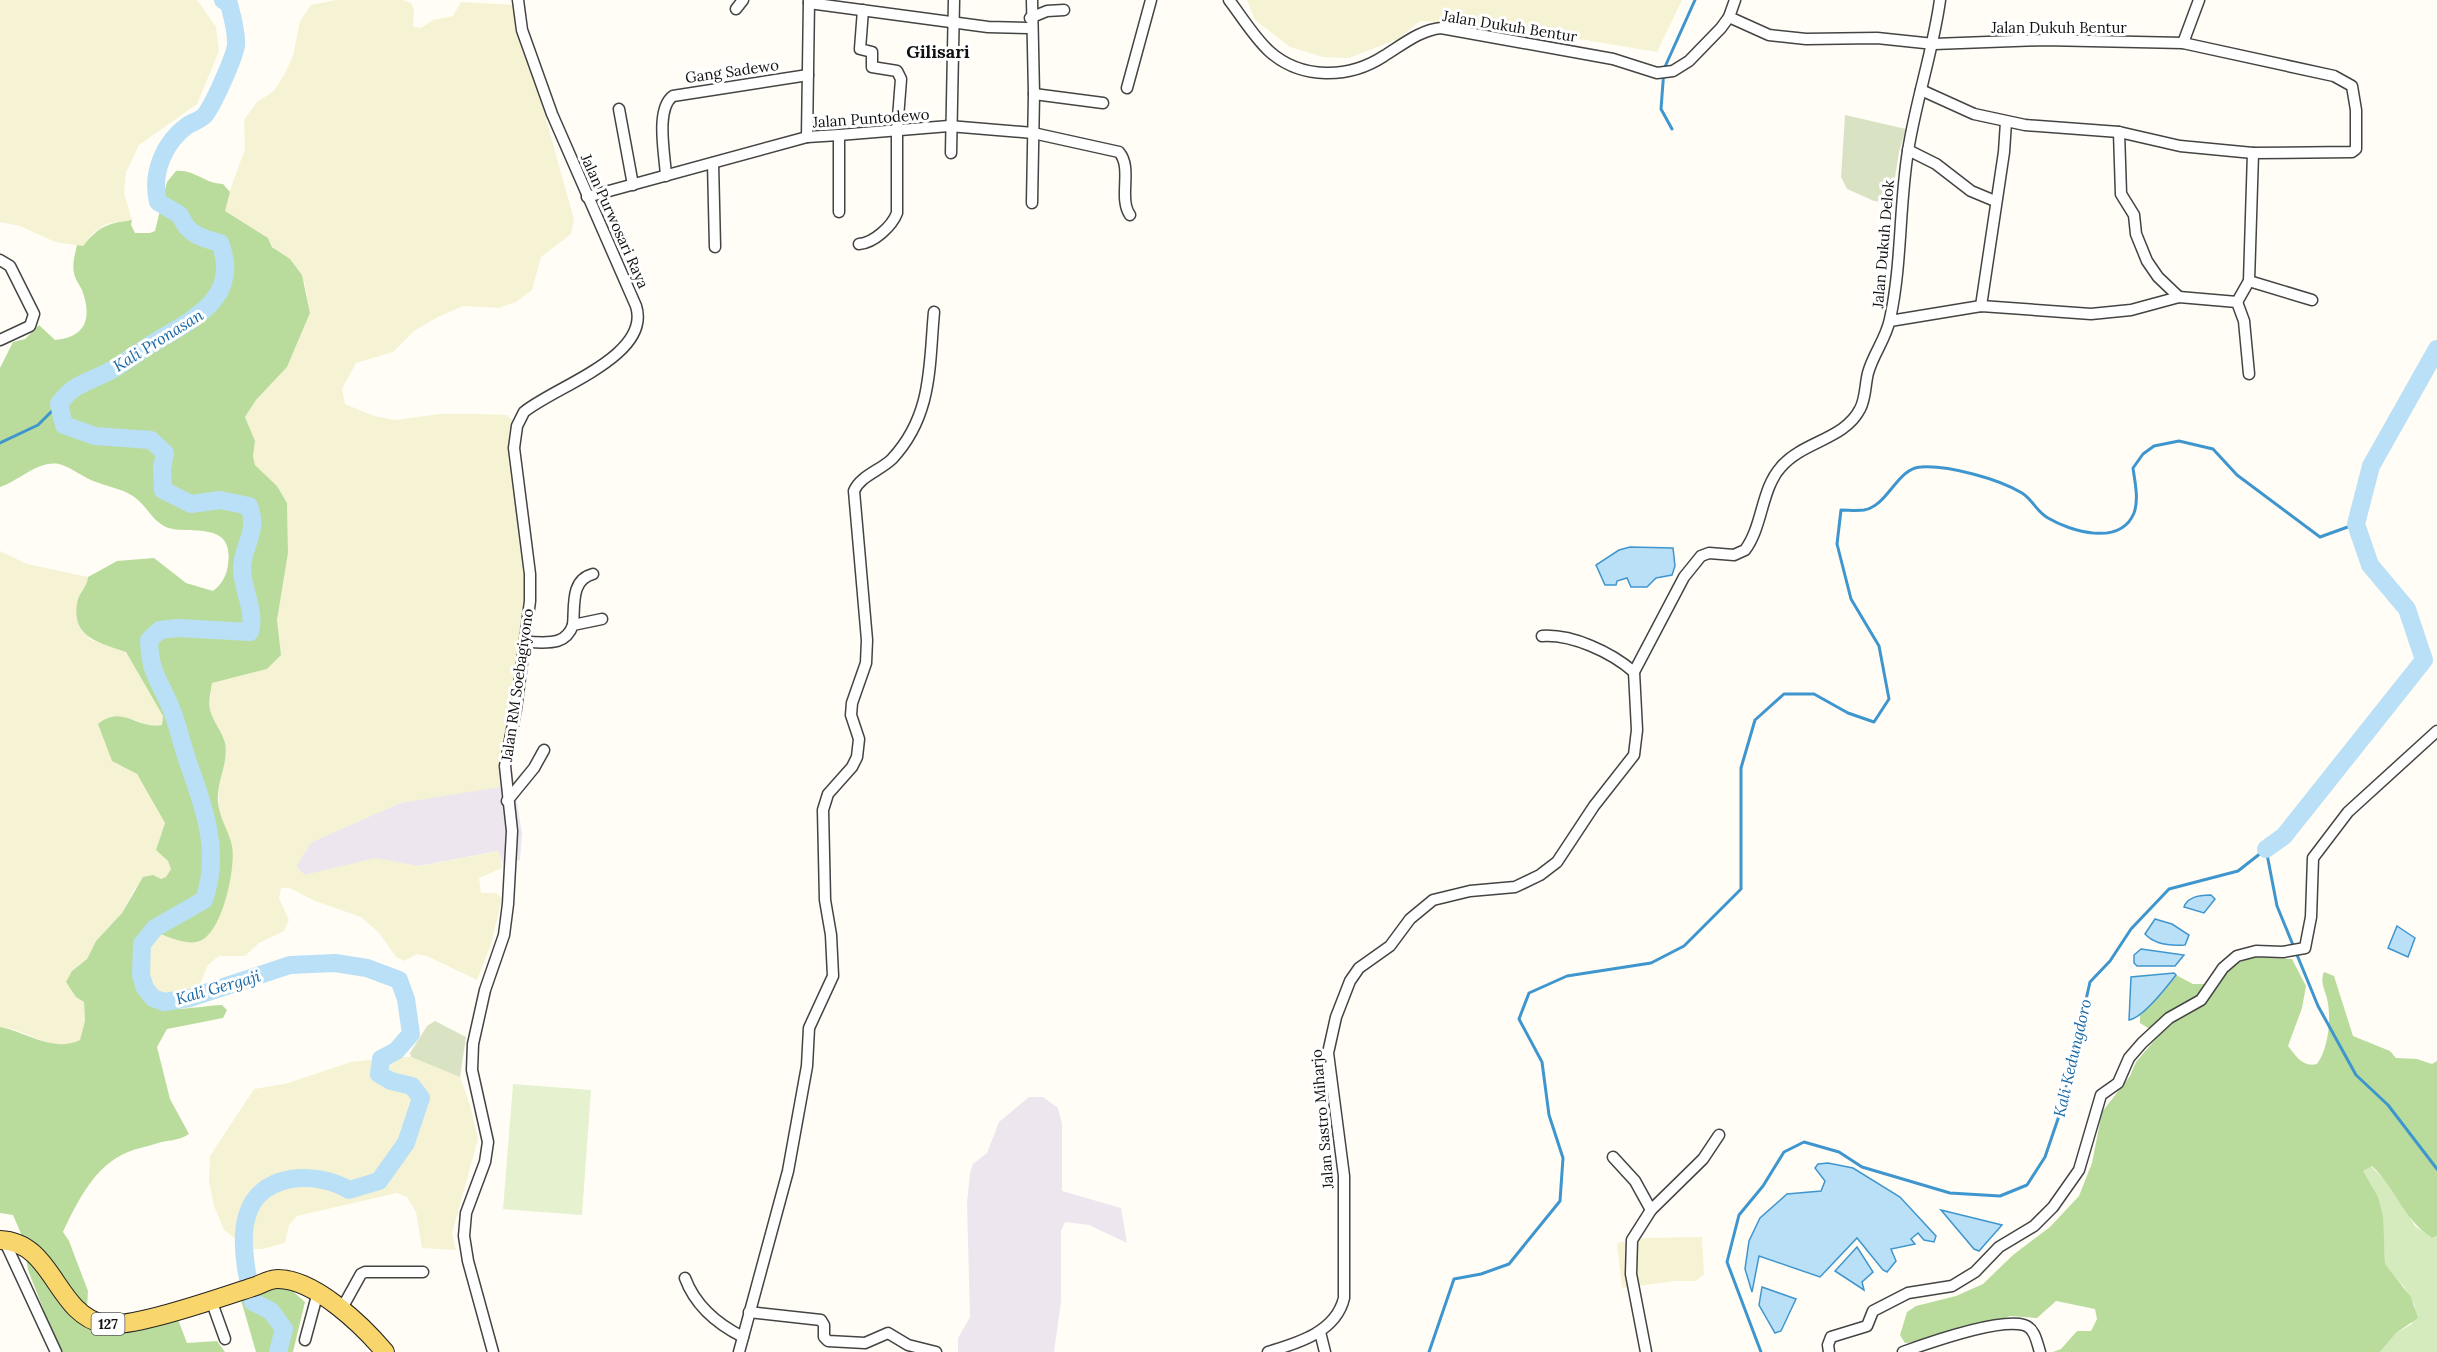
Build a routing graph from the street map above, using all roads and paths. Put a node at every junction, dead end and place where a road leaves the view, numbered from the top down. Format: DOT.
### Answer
graph roads {
  1 [pos="518,0"];
  2 [pos="743,0"];
  3 [pos="954,0"];
  4 [pos="1032,0"];
  5 [pos="1151,0"];
  6 [pos="1229,0"];
  7 [pos="1735,0"];
  8 [pos="1940,0"];
  9 [pos="2199,0"];
  10 [pos="809,1"];
  11 [pos="735,9"];
  12 [pos="863,10"];
  13 [pos="1064,10"];
  14 [pos="1730,17"];
  15 [pos="953,22"];
  16 [pos="1030,23"];
  17 [pos="1934,44"];
  18 [pos="2183,44"];
  19 [pos="808,75"];
  20 [pos="1126,88"];
  21 [pos="1921,90"];
  22 [pos="1034,94"];
  23 [pos="1103,103"];
  24 [pos="619,109"];
  25 [pos="2006,122"];
  26 [pos="949,126"];
  27 [pos="897,131"];
  28 [pos="2119,132"];
  29 [pos="1033,133"];
  30 [pos="838,135"];
  31 [pos="807,138"];
  32 [pos="1908,150"];
  33 [pos="951,153"];
  34 [pos="2253,153"];
  35 [pos="713,163"];
  36 [pos="666,176"];
  37 [pos="633,185"];
  38 [pos="587,197"];
  39 [pos="1995,201"];
  40 [pos="1032,203"];
  41 [pos="839,212"];
  42 [pos="1130,216"];
  43 [pos="859,244"];
  44 [pos="715,247"];
  45 [pos="0,260"];
  46 [pos="2249,281"];
  47 [pos="2179,297"];
  48 [pos="2312,300"];
  49 [pos="2237,302"];
  50 [pos="1981,306"];
  51 [pos="934,312"];
  52 [pos="1890,321"];
  53 [pos="0,340"];
  54 [pos="2249,374"];
  55 [pos="531,407"];
  56 [pos="593,574"];
  57 [pos="602,620"];
  58 [pos="573,625"];
  59 [pos="1542,636"];
  60 [pos="526,642"];
  61 [pos="1634,672"];
  62 [pos="2437,731"];
  63 [pos="544,750"];
  64 [pos="507,801"];
  65 [pos="1719,1135"];
  66 [pos="1613,1157"];
  67 [pos="1651,1210"];
  68 [pos="2,1240"];
  69 [pos="423,1272"];
  70 [pos="685,1278"];
  71 [pos="318,1292"];
  72 [pos="210,1300"];
  73 [pos="341,1310"];
  74 [pos="749,1312"];
  75 [pos="1320,1332"];
  76 [pos="742,1337"];
  77 [pos="225,1339"];
  78 [pos="305,1340"];
  79 [pos="56,1352"];
  80 [pos="385,1352"];
  81 [pos="492,1352"];
  82 [pos="740,1352"];
  83 [pos="936,1352"];
  84 [pos="1268,1352"];
  85 [pos="1325,1352"];
  86 [pos="1646,1352"];
  87 [pos="1830,1352"];
  88 [pos="1903,1352"];
  89 [pos="2040,1352"];
  1 -- 38 [label="street, Jalan Purwosari Raya"];
  2 -- 11 [label="street"];
  3 -- 15 [label="street"];
  4 -- 16 [label="street"];
  5 -- 20 [label="street"];
  6 -- 14 [label="street, Jalan Dukuh Bentur"];
  7 -- 14 [label="street, Jalan Dukuh Bentur"];
  8 -- 17 [label="street"];
  9 -- 18 [label="street"];
  10 -- 12 [label="street"];
  10 -- 19 [label="street"];
  12 -- 15 [label="street"];
  12 -- 27 [label="street"];
  13 -- 16 [label="street"];
  14 -- 17 [label="street, Jalan Dukuh Bentur"];
  15 -- 16 [label="street"];
  15 -- 26 [label="street"];
  16 -- 22 [label="street"];
  17 -- 18 [label="street, Jalan Dukuh Bentur"];
  17 -- 21 [label="street, Jalan Dukuh Delok"];
  18 -- 34 [label="street, Jalan Dukuh Bentur"];
  19 -- 31 [label="street"];
  19 -- 36 [label="street, Gang Sadewo"];
  21 -- 25 [label="street"];
  21 -- 32 [label="street, Jalan Dukuh Delok"];
  22 -- 23 [label="street"];
  22 -- 29 [label="street"];
  24 -- 37 [label="street"];
  25 -- 28 [label="street"];
  25 -- 39 [label="street"];
  26 -- 27 [label="street, Jalan Puntodewo"];
  26 -- 29 [label="street, Jalan Puntodewo"];
  26 -- 33 [label="street"];
  27 -- 30 [label="street, Jalan Puntodewo"];
  27 -- 43 [label="street"];
  28 -- 34 [label="street"];
  28 -- 47 [label="street"];
  29 -- 40 [label="street"];
  29 -- 42 [label="street, Jalan Puntodewo"];
  30 -- 31 [label="street, Jalan Puntodewo"];
  30 -- 41 [label="street"];
  31 -- 35 [label="street, Jalan Puntodewo"];
  32 -- 39 [label="street"];
  32 -- 52 [label="street, Jalan Dukuh Delok"];
  34 -- 46 [label="street"];
  35 -- 36 [label="street, Jalan Puntodewo"];
  35 -- 44 [label="street"];
  36 -- 37 [label="street, Jalan Puntodewo"];
  37 -- 38 [label="street, Jalan Puntodewo"];
  38 -- 55 [label="street, Jalan Purwosari Raya"];
  39 -- 50 [label="street"];
  45 -- 53 [label="street"];
  46 -- 48 [label="street"];
  46 -- 49 [label="street"];
  47 -- 49 [label="street, Jalan Dukuh Delok"];
  47 -- 50 [label="street, Jalan Dukuh Delok"];
  49 -- 54 [label="street"];
  50 -- 52 [label="street, Jalan Dukuh Delok"];
  51 -- 74 [label="street"];
  52 -- 61 [label="street, Jalan Sastro Miharjo"];
  55 -- 60 [label="street, Jalan RM Soebagiyono"];
  56 -- 58 [label="street"];
  57 -- 58 [label="street"];
  58 -- 60 [label="street"];
  59 -- 61 [label="street"];
  60 -- 64 [label="street, Jalan RM Soebagiyono"];
  61 -- 75 [label="street, Jalan Sastro Miharjo"];
  62 -- 87 [label="street"];
  63 -- 64 [label="street"];
  64 -- 81 [label="street, Jalan RM Soebagiyono"];
  65 -- 67 [label="street"];
  66 -- 67 [label="street"];
  67 -- 86 [label="street"];
  68 -- 72 [label="main road, 127"];
  68 -- 79 [label="street"];
  69 -- 73 [label="street"];
  70 -- 76 [label="street"];
  71 -- 72 [label="main road, 127"];
  71 -- 73 [label="main road, 127"];
  71 -- 78 [label="street"];
  72 -- 77 [label="street"];
  73 -- 80 [label="main road, 127"];
  74 -- 76 [label="street"];
  74 -- 83 [label="street"];
  75 -- 84 [label="street, Jalan Sastro Miharjo"];
  75 -- 85 [label="street"];
  76 -- 82 [label="street"];
  88 -- 89 [label="street"];
}
